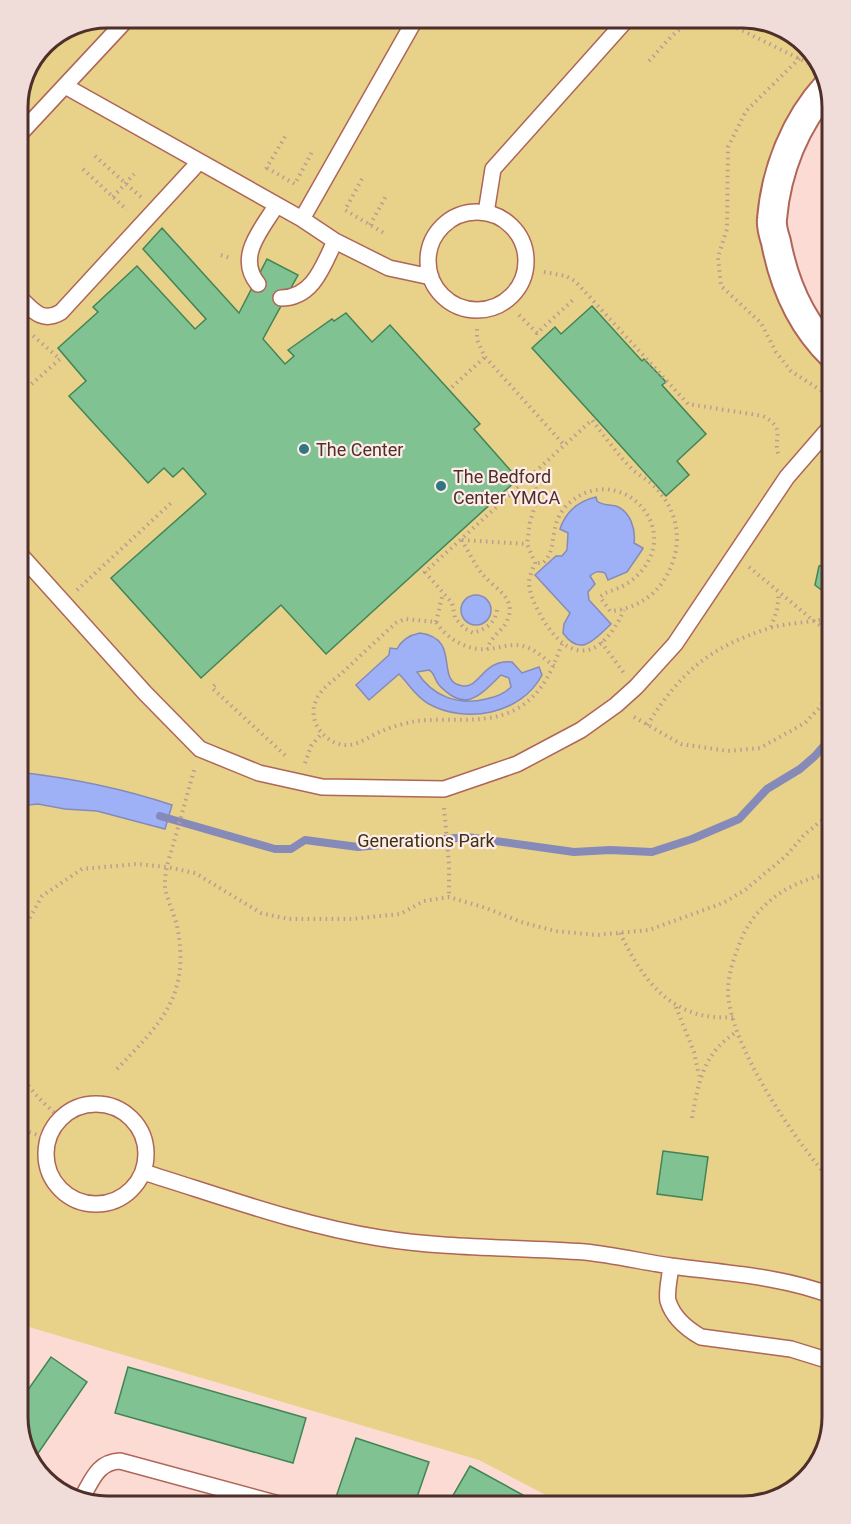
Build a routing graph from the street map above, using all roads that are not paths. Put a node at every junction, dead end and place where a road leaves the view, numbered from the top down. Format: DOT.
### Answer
graph roads {
  1 [pos="119,28"];
  2 [pos="410,28"];
  3 [pos="618,29"];
  4 [pos="818,81"];
  5 [pos="65,86"];
  6 [pos="29,124"];
  7 [pos="199,162"];
  8 [pos="276,206"];
  9 [pos="486,213"];
  10 [pos="302,219"];
  11 [pos="335,242"];
  12 [pos="431,277"];
  13 [pos="258,284"];
  14 [pos="281,298"];
  15 [pos="29,306"];
  16 [pos="822,344"];
  17 [pos="822,437"];
  18 [pos="29,564"];
  19 [pos="143,1172"];
  20 [pos="671,1266"];
  21 [pos="822,1293"];
  22 [pos="822,1359"];
  23 [pos="85,1492"];
  24 [pos="246,1495"];
  1 -- 5 [label="lane"];
  2 -- 10 [label="lane"];
  3 -- 9 [label="lane"];
  4 -- 16 [label="street"];
  5 -- 6 [label="lane"];
  5 -- 7 [label="lane"];
  7 -- 8 [label="lane"];
  7 -- 15 [label="lane"];
  8 -- 10 [label="lane"];
  8 -- 13 [label="lane"];
  9 -- 12 [label="lane"];
  9 -- 12 [label="lane"];
  10 -- 11 [label="lane"];
  11 -- 12 [label="lane"];
  11 -- 14 [label="lane"];
  17 -- 18 [label="lane"];
  19 -- 19 [label="lane"];
  19 -- 20 [label="lane"];
  20 -- 21 [label="lane"];
  20 -- 22 [label="lane"];
  23 -- 24 [label="lane"];
}
